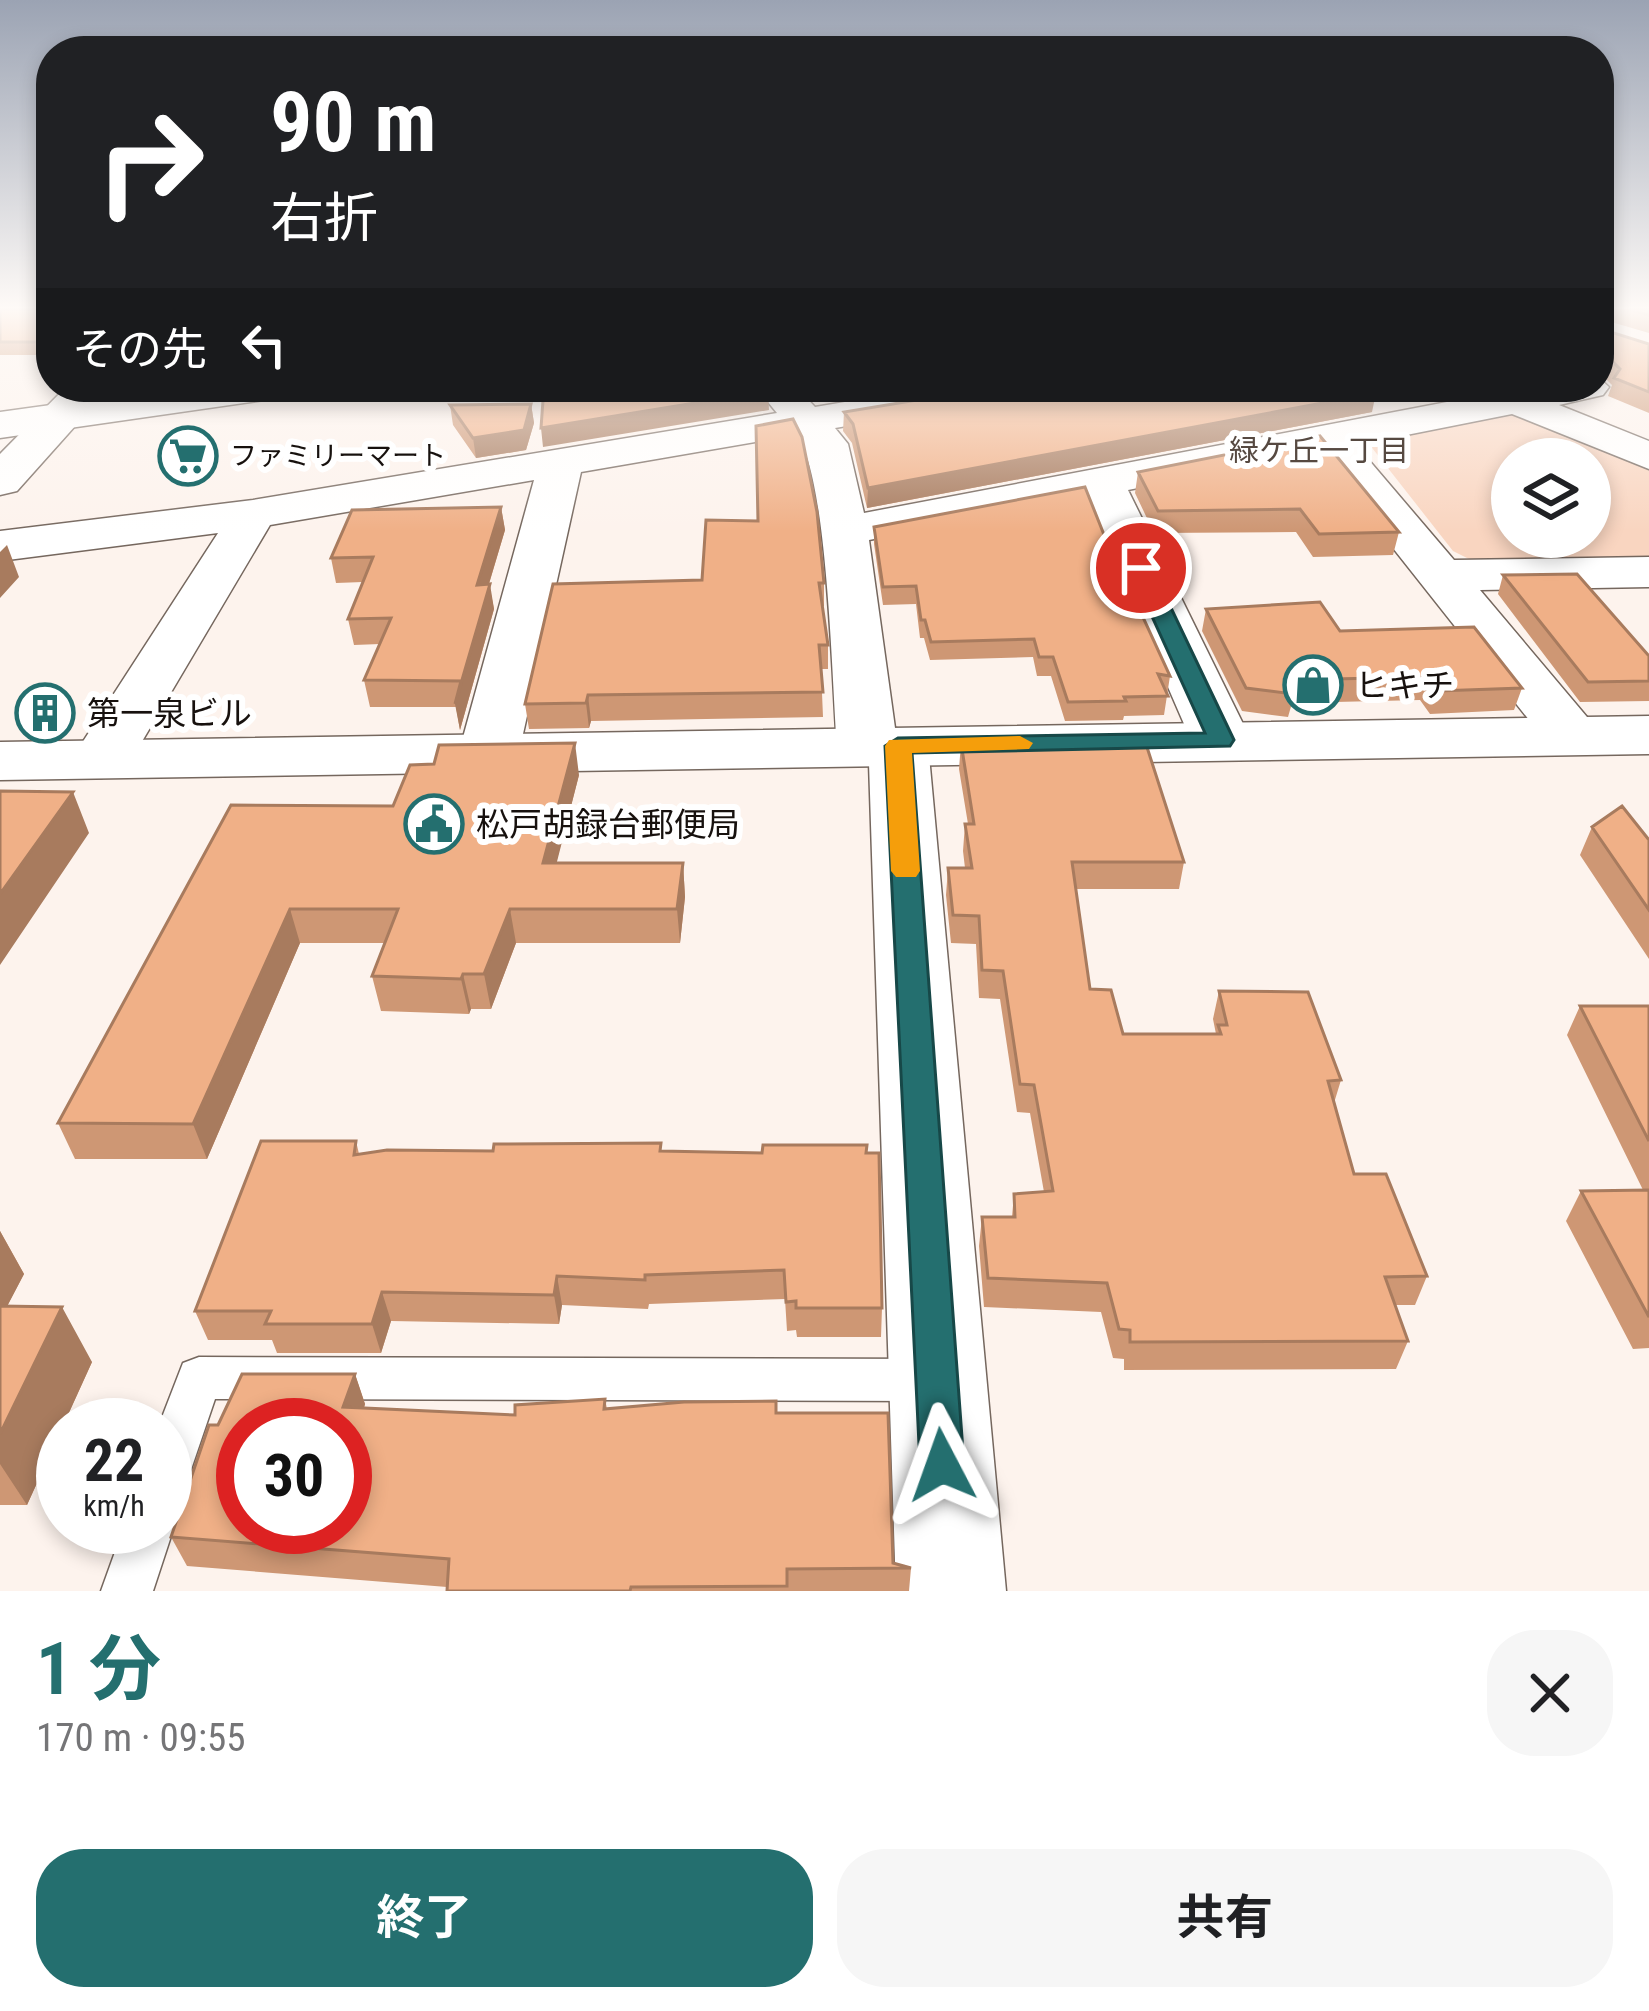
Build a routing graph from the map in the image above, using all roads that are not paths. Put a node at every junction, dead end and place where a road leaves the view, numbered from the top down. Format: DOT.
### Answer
graph roads {
  1 [pos="77,402"];
  2 [pos="1509,402"];
  3 [pos="1516,402"];
  4 [pos="790,403"];
  5 [pos="0,425"];
  6 [pos="1327,437"];
  7 [pos="1649,456"];
  8 [pos="561,462"];
  9 [pos="0,481"];
  10 [pos="1102,481"];
  11 [pos="254,514"];
  12 [pos="844,531"];
  13 [pos="0,546"];
  14 [pos="1649,572"];
  15 [pos="1442,574"];
  16 [pos="1649,735"];
  17 [pos="1573,736"];
  18 [pos="1221,740"];
  19 [pos="883,746"];
  20 [pos="489,752"];
  21 [pos="101,760"];
  22 [pos="0,761"];
  23 [pos="937,1380"];
  24 [pos="192,1399"];
  25 [pos="140,1554"];
  26 [pos="127,1591"];
  27 [pos="951,1591"];
  1 -- 5 [label="main road"];
  1 -- 9 [label="main road"];
  2 -- 6 [label="street"];
  3 -- 7 [label="street"];
  4 -- 8 [label="street"];
  4 -- 12 [label="street"];
  6 -- 10 [label="street"];
  6 -- 15 [label="street"];
  8 -- 11 [label="street"];
  8 -- 20 [label="street"];
  10 -- 12 [label="street"];
  10 -- 18 [label="street"];
  11 -- 13 [label="street"];
  11 -- 21 [label="street"];
  12 -- 19 [label="street"];
  14 -- 15 [label="street"];
  15 -- 17 [label="street"];
  16 -- 17 [label="main road"];
  17 -- 18 [label="main road"];
  18 -- 19 [label="main road"];
  19 -- 20 [label="main road"];
  19 -- 23 [label="street"];
  20 -- 21 [label="main road"];
  21 -- 22 [label="main road"];
  23 -- 24 [label="lane"];
  23 -- 27 [label="street"];
  25 -- 26 [label="lane"];
}
